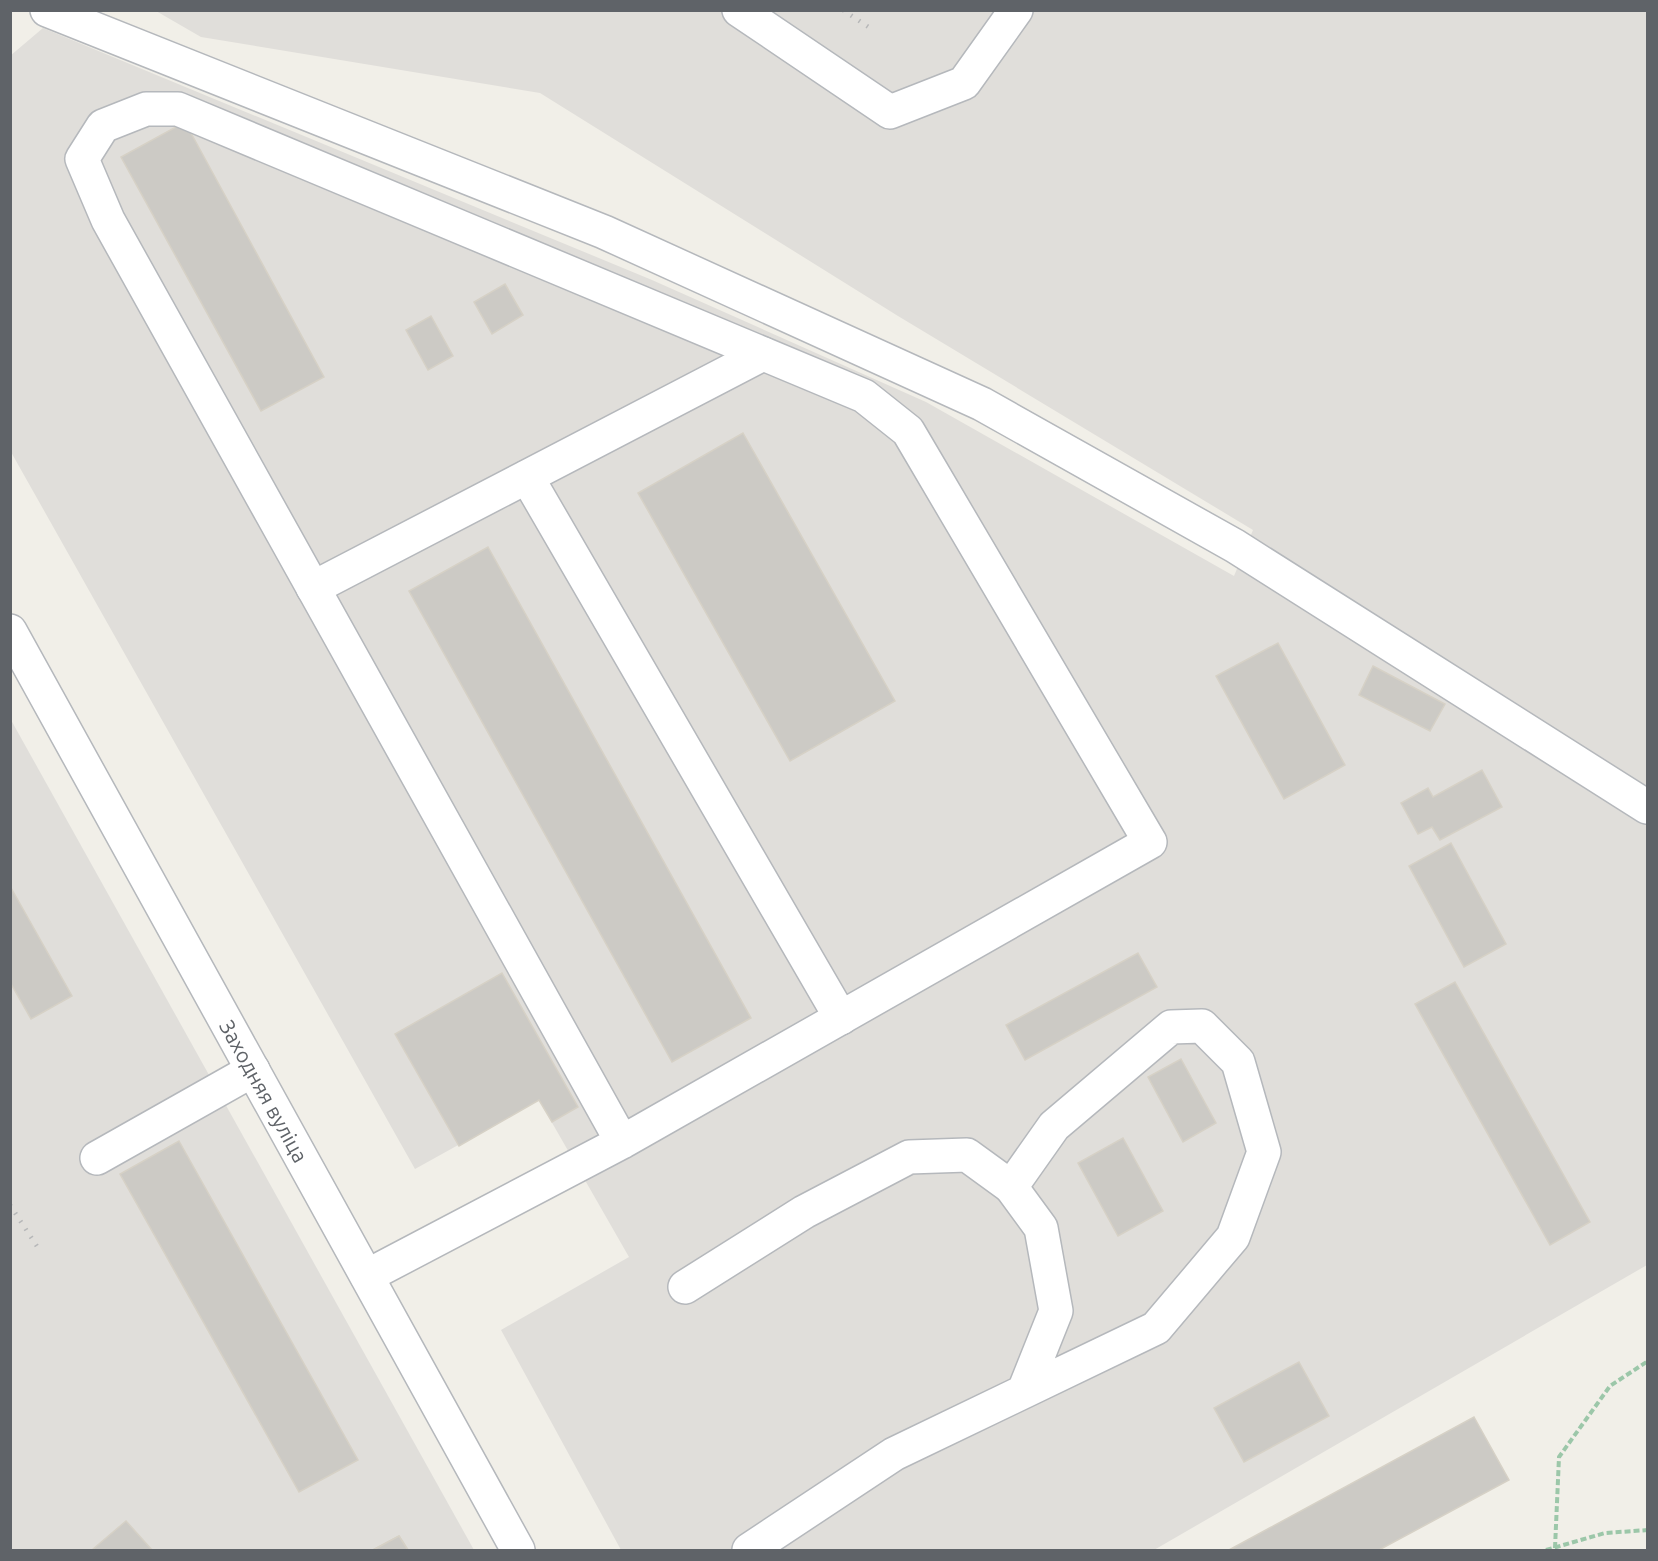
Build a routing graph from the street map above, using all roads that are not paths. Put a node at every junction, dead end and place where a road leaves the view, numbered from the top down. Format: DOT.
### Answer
graph roads {
  1 [pos="47,10"];
  2 [pos="739,10"];
  3 [pos="1016,10"];
  4 [pos="763,354"];
  5 [pos="527,477"];
  6 [pos="313,588"];
  7 [pos="10,631"];
  8 [pos="1647,807"];
  9 [pos="841,1018"];
  10 [pos="253,1070"];
  11 [pos="622,1142"];
  12 [pos="97,1158"];
  13 [pos="1011,1187"];
  14 [pos="367,1276"];
  15 [pos="685,1287"];
  16 [pos="1024,1391"];
  17 [pos="518,1551"];
  18 [pos="749,1551"];
  1 -- 8 [label="street"];
  2 -- 3 [label="street"];
  4 -- 5 [label="street"];
  4 -- 6 [label="street"];
  4 -- 9 [label="street"];
  5 -- 6 [label="street"];
  5 -- 9 [label="street"];
  6 -- 11 [label="street"];
  7 -- 10 [label="street, Заходняя вуліца"];
  9 -- 11 [label="street"];
  10 -- 12 [label="street"];
  10 -- 14 [label="street, Заходняя вуліца"];
  11 -- 14 [label="street"];
  13 -- 15 [label="street"];
  13 -- 16 [label="street"];
  13 -- 16 [label="street"];
  14 -- 17 [label="street, Заходняя вуліца"];
  16 -- 18 [label="street"];
}
